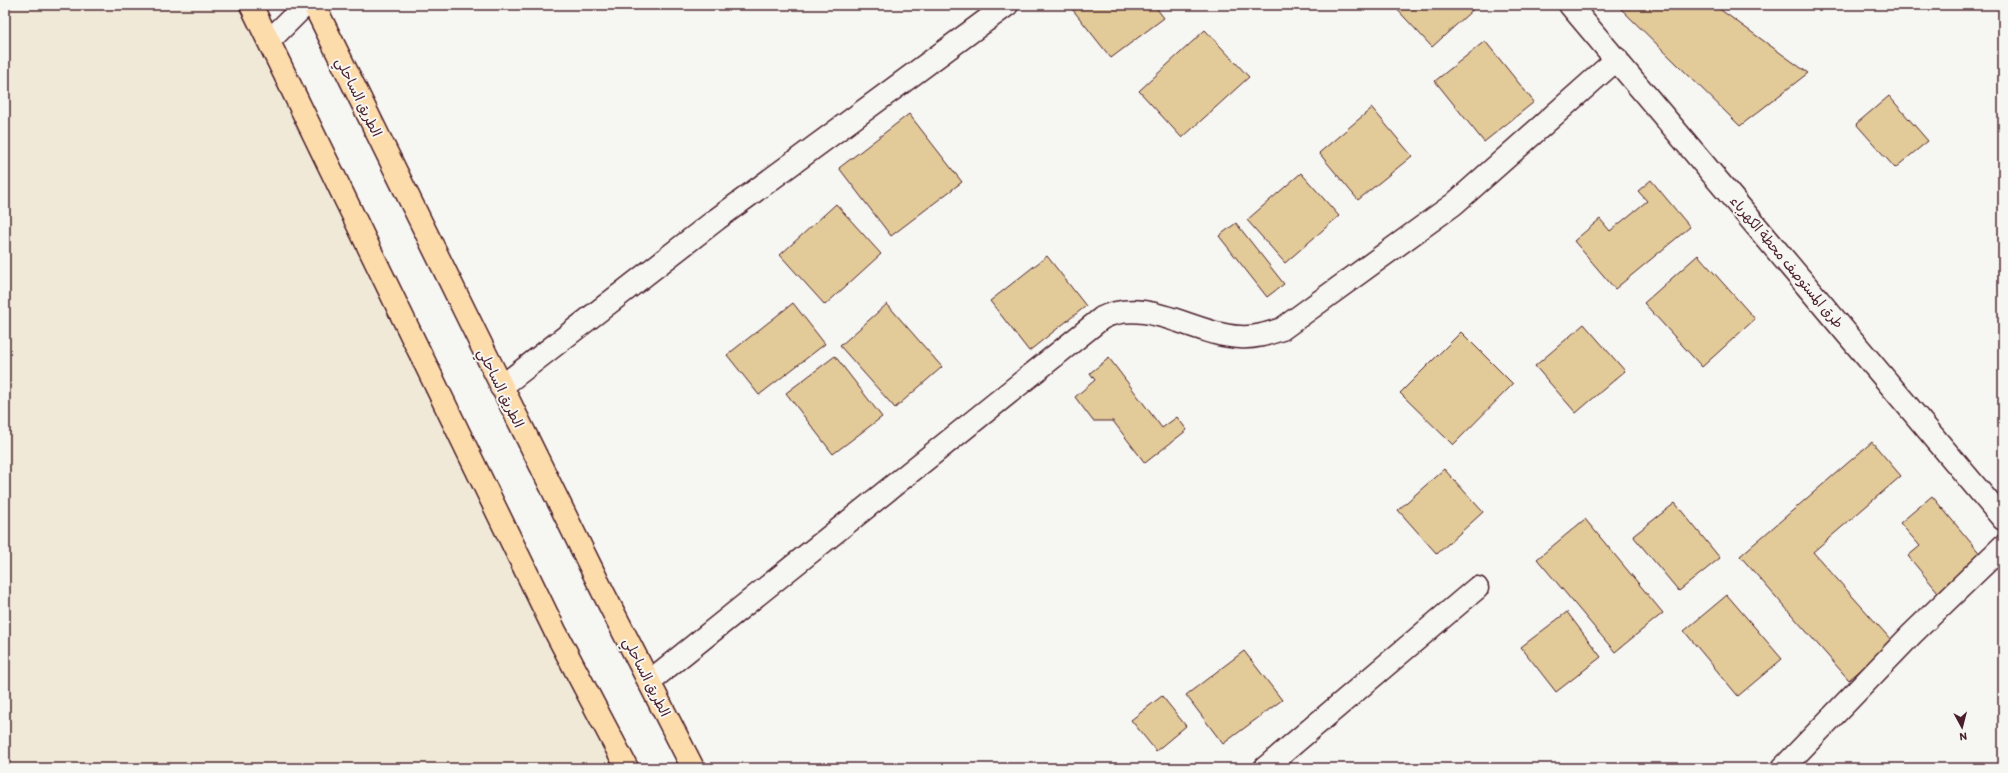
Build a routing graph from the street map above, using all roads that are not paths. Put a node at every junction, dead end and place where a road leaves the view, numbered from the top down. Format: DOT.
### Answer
graph roads {
  1 [pos="251,5"];
  2 [pos="305,5"];
  3 [pos="314,5"];
  4 [pos="1007,5"];
  5 [pos="1570,5"];
  6 [pos="269,41"];
  7 [pos="1617,59"];
  8 [pos="501,388"];
  9 [pos="2003,519"];
  10 [pos="2003,546"];
  11 [pos="1477,588"];
  12 [pos="650,681"];
  13 [pos="627,768"];
  14 [pos="693,768"];
  15 [pos="1265,768"];
  16 [pos="1784,768"];
  1 -- 6 [label="highway"];
  2 -- 6 [label="street"];
  3 -- 8 [label="highway, الطريق الساحلي"];
  4 -- 8 [label="street"];
  5 -- 7 [label="street, طرق المستوصف محطة الكهرباء"];
  6 -- 13 [label="highway"];
  7 -- 9 [label="street, طرق المستوصف محطة الكهرباء"];
  7 -- 12 [label="street"];
  8 -- 12 [label="highway, الطريق الساحلي"];
  10 -- 16 [label="street"];
  11 -- 15 [label="street"];
  12 -- 14 [label="highway, الطريق الساحلي"];
}
